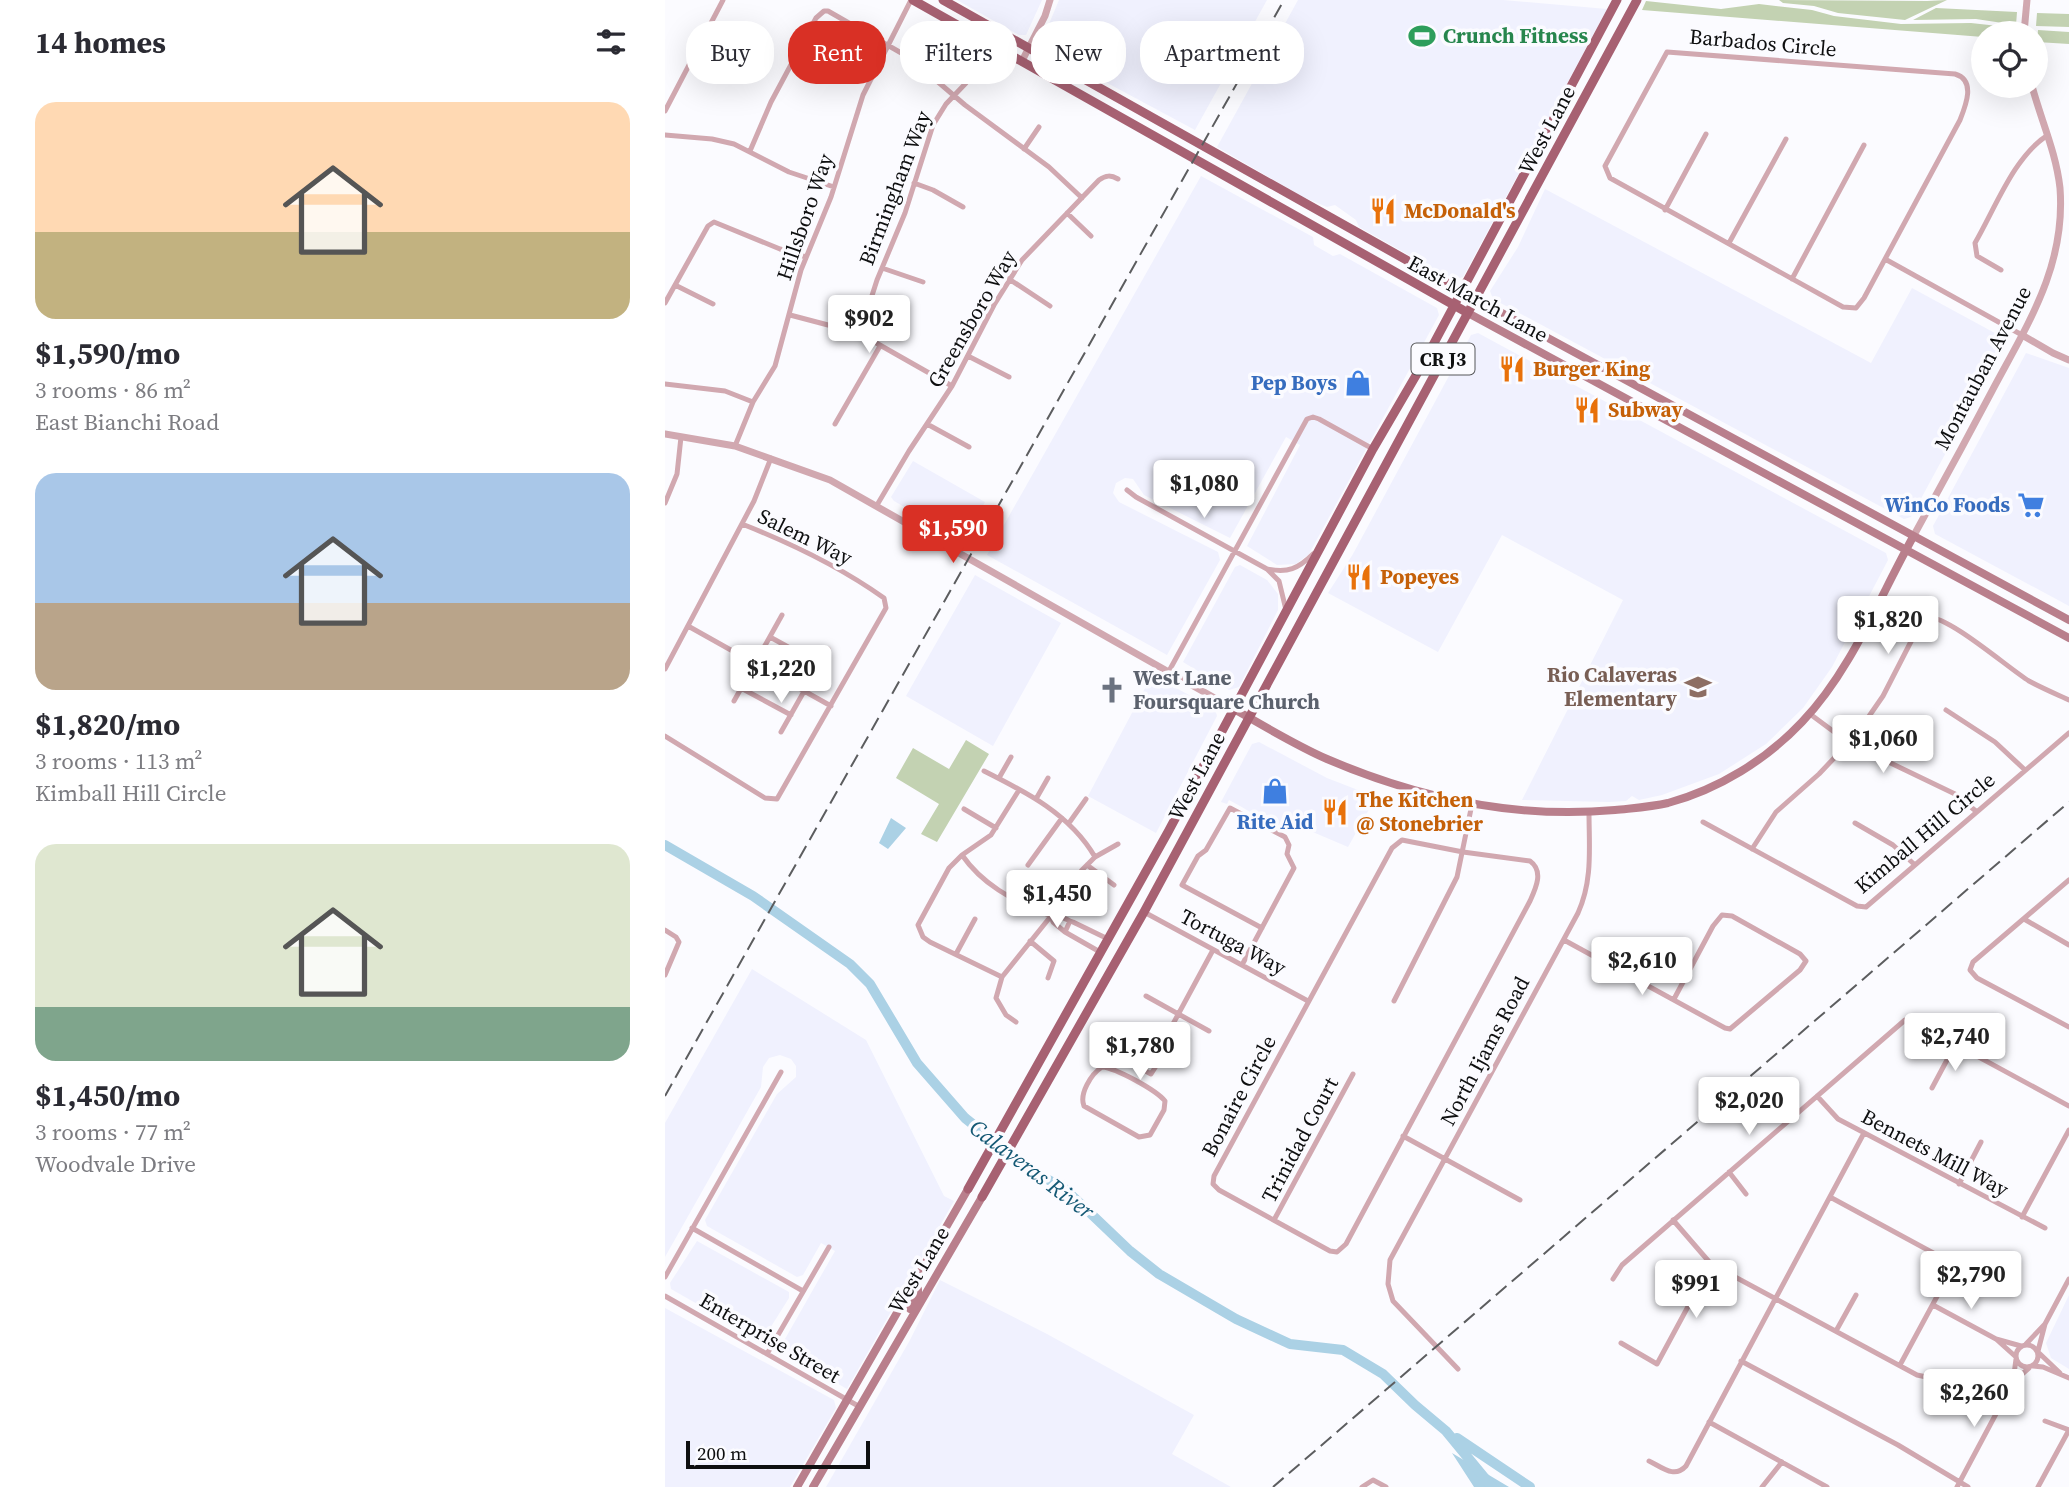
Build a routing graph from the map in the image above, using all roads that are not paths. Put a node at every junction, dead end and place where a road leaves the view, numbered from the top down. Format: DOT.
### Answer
graph roads {
  1 [pos="723,0"];
  2 [pos="912,0"];
  3 [pos="943,0"];
  4 [pos="1050,0"];
  5 [pos="1616,0"];
  6 [pos="1637,0"];
  7 [pos="2027,0"];
  8 [pos="2025,21"];
  9 [pos="888,44"];
  10 [pos="1028,49"];
  11 [pos="1022,61"];
  12 [pos="965,84"];
  13 [pos="954,95"];
  14 [pos="2036,98"];
  15 [pos="665,111"];
  16 [pos="1039,127"];
  17 [pos="1706,134"];
  18 [pos="665,135"];
  19 [pos="2048,135"];
  20 [pos="1786,139"];
  21 [pos="1864,145"];
  22 [pos="1024,149"];
  23 [pos="750,151"];
  24 [pos="1118,179"];
  25 [pos="914,183"];
  26 [pos="834,187"];
  27 [pos="2064,188"];
  28 [pos="1082,198"];
  29 [pos="963,207"];
  30 [pos="1665,210"];
  31 [pos="1067,213"];
  32 [pos="1091,236"];
  33 [pos="1729,243"];
  34 [pos="806,257"];
  35 [pos="1885,259"];
  36 [pos="883,268"];
  37 [pos="2001,270"];
  38 [pos="1009,279"];
  39 [pos="1792,279"];
  40 [pos="923,282"];
  41 [pos="675,285"];
  42 [pos="1460,291"];
  43 [pos="1476,299"];
  44 [pos="665,303"];
  45 [pos="713,304"];
  46 [pos="1453,305"];
  47 [pos="1049,306"];
  48 [pos="1468,313"];
  49 [pos="790,315"];
  50 [pos="2022,335"];
  51 [pos="859,336"];
  52 [pos="880,345"];
  53 [pos="968,356"];
  54 [pos="2069,360"];
  55 [pos="1009,377"];
  56 [pos="665,384"];
  57 [pos="952,386"];
  58 [pos="753,402"];
  59 [pos="835,424"];
  60 [pos="927,424"];
  61 [pos="665,434"];
  62 [pos="681,437"];
  63 [pos="735,446"];
  64 [pos="969,447"];
  65 [pos="1373,450"];
  66 [pos="771,458"];
  67 [pos="1128,490"];
  68 [pos="665,503"];
  69 [pos="877,505"];
  70 [pos="742,524"];
  71 [pos="1913,537"];
  72 [pos="1323,545"];
  73 [pos="1905,551"];
  74 [pos="1234,552"];
  75 [pos="1267,569"];
  76 [pos="1286,612"];
  77 [pos="782,615"];
  78 [pos="2069,620"];
  79 [pos="688,626"];
  80 [pos="770,637"];
  81 [pos="2069,638"];
  82 [pos="828,649"];
  83 [pos="756,664"];
  84 [pos="819,664"];
  85 [pos="665,669"];
  86 [pos="1169,671"];
  87 [pos="741,688"];
  88 [pos="804,691"];
  89 [pos="2069,700"];
  90 [pos="734,701"];
  91 [pos="831,706"];
  92 [pos="1234,709"];
  93 [pos="1946,710"];
  94 [pos="1810,714"];
  95 [pos="791,715"];
  96 [pos="1248,717"];
  97 [pos="781,732"];
  98 [pos="2069,733"];
  99 [pos="665,736"];
  100 [pos="1849,743"];
  101 [pos="1010,757"];
  102 [pos="2025,770"];
  103 [pos="984,771"];
  104 [pos="999,778"];
  105 [pos="1048,778"];
  106 [pos="1019,790"];
  107 [pos="1036,799"];
  108 [pos="1086,799"];
  109 [pos="1472,804"];
  110 [pos="964,809"];
  111 [pos="1589,812"];
  112 [pos="1977,812"];
  113 [pos="1062,818"];
  114 [pos="1703,822"];
  115 [pos="1069,823"];
  116 [pos="1855,823"];
  117 [pos="996,828"];
  118 [pos="1118,844"];
  119 [pos="1752,849"];
  120 [pos="1463,852"];
  121 [pos="962,855"];
  122 [pos="1095,857"];
  123 [pos="1028,865"];
  124 [pos="1087,865"];
  125 [pos="1915,865"];
  126 [pos="2069,880"];
  127 [pos="1114,885"];
  128 [pos="1144,912"];
  129 [pos="1051,916"];
  130 [pos="975,919"];
  131 [pos="2024,919"];
  132 [pos="1070,921"];
  133 [pos="1262,928"];
  134 [pos="665,930"];
  135 [pos="1065,932"];
  136 [pos="1108,939"];
  137 [pos="1564,940"];
  138 [pos="1030,941"];
  139 [pos="2069,946"];
  140 [pos="1213,950"];
  141 [pos="1100,952"];
  142 [pos="956,954"];
  143 [pos="1242,965"];
  144 [pos="665,975"];
  145 [pos="1002,977"];
  146 [pos="1048,978"];
  147 [pos="1146,996"];
  148 [pos="1674,999"];
  149 [pos="1308,1001"];
  150 [pos="1394,1001"];
  151 [pos="1178,1014"];
  152 [pos="1016,1022"];
  153 [pos="2069,1027"];
  154 [pos="1209,1031"];
  155 [pos="1167,1035"];
  156 [pos="1955,1045"];
  157 [pos="1142,1069"];
  158 [pos="781,1072"];
  159 [pos="1151,1073"];
  160 [pos="1353,1074"];
  161 [pos="1133,1081"];
  162 [pos="1932,1088"];
  163 [pos="1148,1089"];
  164 [pos="1817,1096"];
  165 [pos="2069,1106"];
  166 [pos="2069,1130"];
  167 [pos="1864,1133"];
  168 [pos="1403,1136"];
  169 [pos="1981,1142"];
  170 [pos="1444,1159"];
  171 [pos="1729,1172"];
  172 [pos="1959,1184"];
  173 [pos="968,1189"];
  174 [pos="1746,1194"];
  175 [pos="982,1197"];
  176 [pos="1830,1197"];
  177 [pos="1520,1200"];
  178 [pos="2022,1217"];
  179 [pos="1275,1220"];
  180 [pos="1672,1220"];
  181 [pos="692,1228"];
  182 [pos="2045,1228"];
  183 [pos="940,1238"];
  184 [pos="829,1247"];
  185 [pos="1711,1264"];
  186 [pos="1954,1265"];
  187 [pos="936,1275"];
  188 [pos="665,1277"];
  189 [pos="1613,1279"];
  190 [pos="2069,1279"];
  191 [pos="913,1285"];
  192 [pos="803,1291"];
  193 [pos="2009,1294"];
  194 [pos="1856,1295"];
  195 [pos="665,1296"];
  196 [pos="1775,1299"];
  197 [pos="1933,1305"];
  198 [pos="2045,1324"];
  199 [pos="1836,1331"];
  200 [pos="902,1332"];
  201 [pos="1996,1339"];
  202 [pos="1621,1343"];
  203 [pos="2023,1345"];
  204 [pos="2038,1352"];
  205 [pos="767,1354"];
  206 [pos="2016,1358"];
  207 [pos="1741,1361"];
  208 [pos="1900,1365"];
  209 [pos="2032,1367"];
  210 [pos="1458,1369"];
  211 [pos="2060,1373"];
  212 [pos="1965,1375"];
  213 [pos="2069,1378"];
  214 [pos="2013,1382"];
  215 [pos="847,1399"];
  216 [pos="860,1407"];
  217 [pos="2045,1421"];
  218 [pos="1709,1422"];
  219 [pos="2069,1430"];
  220 [pos="1649,1461"];
  221 [pos="1781,1462"];
  222 [pos="1958,1485"];
  223 [pos="797,1487"];
  224 [pos="813,1487"];
  225 [pos="1362,1487"];
  226 [pos="1386,1487"];
  227 [pos="1762,1487"];
  228 [pos="1827,1487"];
  229 [pos="1968,1487"];
  230 [pos="2038,1487"];
  1 -- 15 [label="street"];
  2 -- 9 [label="street, Hillsboro Way"];
  2 -- 11 [label="main road, East March Lane"];
  3 -- 10 [label="main road, East March Lane"];
  4 -- 10 [label="street"];
  5 -- 42 [label="main road, West Lane / CR J3"];
  6 -- 43 [label="main road, West Lane / CR J3"];
  7 -- 8 [label="street"];
  9 -- 13 [label="street"];
  9 -- 23 [label="street"];
  9 -- 26 [label="street, Hillsboro Way"];
  10 -- 11 [label="street"];
  10 -- 42 [label="main road, East March Lane"];
  11 -- 46 [label="main road, East March Lane"];
  12 -- 13 [label="street, Birmingham Way"];
  13 -- 22 [label="street"];
  13 -- 25 [label="street, Birmingham Way"];
  14 -- 19 [label="street, Montauban Avenue"];
  16 -- 22 [label="street"];
  17 -- 30 [label="street"];
  18 -- 23 [label="street"];
  19 -- 27 [label="street, Montauban Avenue"];
  19 -- 37 [label="street"];
  20 -- 33 [label="street"];
  21 -- 39 [label="street"];
  22 -- 28 [label="street"];
  23 -- 26 [label="street"];
  24 -- 28 [label="street, Greensboro Way"];
  25 -- 29 [label="street"];
  25 -- 36 [label="street, Birmingham Way"];
  26 -- 34 [label="street, Hillsboro Way"];
  27 -- 50 [label="street, Montauban Avenue"];
  28 -- 31 [label="street, Greensboro Way"];
  30 -- 33 [label="street, Barbados Circle"];
  30 -- 35 [label="street, Barbados Circle"];
  31 -- 32 [label="street"];
  31 -- 38 [label="street, Greensboro Way"];
  33 -- 39 [label="street, Barbados Circle"];
  34 -- 41 [label="street"];
  34 -- 49 [label="street, Hillsboro Way"];
  35 -- 39 [label="street, Barbados Circle"];
  35 -- 50 [label="street"];
  36 -- 40 [label="street"];
  36 -- 51 [label="street, Birmingham Way"];
  38 -- 47 [label="street"];
  38 -- 53 [label="street, Greensboro Way"];
  41 -- 44 [label="street"];
  41 -- 45 [label="street"];
  42 -- 43 [label="main road, East March Lane"];
  42 -- 46 [label="main road, West Lane / CR J3"];
  43 -- 48 [label="main road, West Lane / CR J3"];
  43 -- 71 [label="main road, East March Lane"];
  46 -- 48 [label="main road, East March Lane"];
  46 -- 65 [label="main road, West Lane / CR J3"];
  48 -- 73 [label="main road, East March Lane"];
  48 -- 96 [label="main road, West Lane / CR J3"];
  49 -- 51 [label="street"];
  49 -- 58 [label="street, Hillsboro Way"];
  50 -- 54 [label="street"];
  50 -- 71 [label="street, Montauban Avenue"];
  51 -- 52 [label="street"];
  52 -- 57 [label="street"];
  52 -- 59 [label="street"];
  53 -- 55 [label="street"];
  53 -- 57 [label="street, Greensboro Way"];
  56 -- 58 [label="street"];
  57 -- 60 [label="street, Greensboro Way"];
  58 -- 63 [label="street, Hillsboro Way"];
  60 -- 64 [label="street"];
  60 -- 69 [label="street, Greensboro Way"];
  61 -- 62 [label="street"];
  62 -- 63 [label="street"];
  62 -- 68 [label="street"];
  63 -- 66 [label="street"];
  65 -- 72 [label="main road, West Lane / CR J3"];
  65 -- 74 [label="street"];
  66 -- 69 [label="street"];
  66 -- 70 [label="street"];
  67 -- 74 [label="street"];
  69 -- 86 [label="street"];
  70 -- 79 [label="street"];
  70 -- 91 [label="street, Salem Way"];
  71 -- 73 [label="main road"];
  71 -- 78 [label="main road, East March Lane"];
  72 -- 75 [label="street"];
  72 -- 76 [label="main road, West Lane / CR J3"];
  73 -- 81 [label="main road, East March Lane"];
  73 -- 94 [label="main road"];
  74 -- 75 [label="street"];
  74 -- 86 [label="street"];
  75 -- 76 [label="street"];
  76 -- 92 [label="main road, West Lane / CR J3"];
  77 -- 80 [label="street"];
  79 -- 83 [label="street"];
  79 -- 85 [label="street"];
  80 -- 83 [label="street"];
  80 -- 84 [label="street"];
  82 -- 84 [label="street"];
  83 -- 87 [label="street"];
  83 -- 88 [label="street"];
  84 -- 88 [label="street"];
  86 -- 92 [label="street"];
  87 -- 90 [label="street"];
  87 -- 95 [label="street"];
  88 -- 91 [label="street"];
  88 -- 95 [label="street"];
  89 -- 100 [label="street"];
  91 -- 99 [label="street"];
  92 -- 96 [label="main road"];
  92 -- 136 [label="main road, West Lane / CR J3"];
  93 -- 102 [label="street"];
  94 -- 100 [label="street"];
  94 -- 111 [label="main road"];
  95 -- 97 [label="street"];
  96 -- 109 [label="main road"];
  96 -- 128 [label="main road, West Lane / CR J3"];
  98 -- 102 [label="street, Kimball Hill Circle"];
  100 -- 112 [label="street"];
  100 -- 119 [label="street"];
  101 -- 104 [label="street"];
  102 -- 112 [label="street, Kimball Hill Circle"];
  103 -- 104 [label="street"];
  104 -- 106 [label="street"];
  105 -- 107 [label="street"];
  106 -- 107 [label="street"];
  106 -- 117 [label="street"];
  107 -- 113 [label="street"];
  108 -- 115 [label="street"];
  109 -- 111 [label="main road"];
  109 -- 120 [label="street"];
  110 -- 117 [label="street"];
  111 -- 137 [label="street, North Ijams Road"];
  112 -- 125 [label="street, Kimball Hill Circle"];
  113 -- 115 [label="street"];
  113 -- 123 [label="street"];
  114 -- 119 [label="street"];
  115 -- 122 [label="street"];
  116 -- 125 [label="street"];
  117 -- 121 [label="street"];
  118 -- 122 [label="street"];
  119 -- 125 [label="street, Kimball Hill Circle"];
  120 -- 149 [label="street, Bonaire Circle"];
  120 -- 150 [label="street"];
  120 -- 168 [label="street, Bonaire Circle"];
  121 -- 129 [label="street"];
  121 -- 142 [label="street"];
  122 -- 124 [label="street"];
  124 -- 127 [label="street"];
  124 -- 129 [label="street"];
  126 -- 131 [label="street"];
  128 -- 140 [label="street, Tortuga Way"];
  128 -- 175 [label="main road, West Lane / CR J3"];
  129 -- 132 [label="street"];
  129 -- 135 [label="street"];
  129 -- 138 [label="street"];
  130 -- 142 [label="street"];
  131 -- 139 [label="street"];
  131 -- 153 [label="street"];
  132 -- 135 [label="street"];
  132 -- 136 [label="street"];
  133 -- 133 [label="street"];
  133 -- 143 [label="street"];
  134 -- 144 [label="street"];
  135 -- 141 [label="street"];
  136 -- 141 [label="main road, West Lane / CR J3"];
  137 -- 148 [label="street"];
  137 -- 170 [label="street, North Ijams Road"];
  138 -- 145 [label="street"];
  138 -- 146 [label="street"];
  140 -- 143 [label="street, Tortuga Way"];
  140 -- 151 [label="street"];
  141 -- 173 [label="main road, West Lane / CR J3"];
  142 -- 145 [label="street"];
  143 -- 149 [label="street, Tortuga Way"];
  145 -- 152 [label="street"];
  147 -- 151 [label="street"];
  148 -- 148 [label="street"];
  149 -- 179 [label="street, Bonaire Circle"];
  151 -- 154 [label="street"];
  151 -- 155 [label="street"];
  155 -- 157 [label="street"];
  155 -- 159 [label="street"];
  156 -- 162 [label="street"];
  156 -- 164 [label="street"];
  156 -- 165 [label="street"];
  157 -- 159 [label="street"];
  157 -- 161 [label="street"];
  158 -- 181 [label="street"];
  159 -- 163 [label="street"];
  160 -- 179 [label="street, Trinidad Court"];
  161 -- 163 [label="street"];
  161 -- 163 [label="street"];
  164 -- 167 [label="street, Bennets Mill Way"];
  164 -- 171 [label="street"];
  166 -- 178 [label="street"];
  167 -- 172 [label="street, Bennets Mill Way"];
  167 -- 176 [label="street"];
  168 -- 170 [label="street"];
  168 -- 179 [label="street, Bonaire Circle"];
  169 -- 172 [label="street"];
  170 -- 177 [label="street"];
  170 -- 210 [label="street, North Ijams Road"];
  171 -- 174 [label="street"];
  171 -- 180 [label="street"];
  172 -- 178 [label="street, Bennets Mill Way"];
  173 -- 183 [label="main road, West Lane / CR J3"];
  175 -- 187 [label="main road, West Lane / CR J3"];
  176 -- 186 [label="street"];
  176 -- 196 [label="street"];
  178 -- 182 [label="street, Bennets Mill Way"];
  180 -- 185 [label="street"];
  180 -- 189 [label="street"];
  181 -- 188 [label="street"];
  181 -- 192 [label="street"];
  183 -- 187 [label="main road"];
  183 -- 191 [label="main road, West Lane / CR J3"];
  184 -- 192 [label="street"];
  185 -- 196 [label="street"];
  185 -- 202 [label="street"];
  186 -- 193 [label="street"];
  186 -- 197 [label="street"];
  187 -- 200 [label="main road, West Lane / CR J3"];
  190 -- 198 [label="street"];
  191 -- 200 [label="main road"];
  191 -- 215 [label="main road, West Lane / CR J3"];
  192 -- 205 [label="street"];
  194 -- 199 [label="street"];
  195 -- 205 [label="street, Enterprise Street"];
  196 -- 199 [label="street"];
  196 -- 207 [label="street"];
  197 -- 201 [label="street"];
  197 -- 208 [label="street"];
  198 -- 203 [label="street"];
  198 -- 204 [label="street"];
  199 -- 208 [label="street"];
  200 -- 216 [label="main road, West Lane / CR J3"];
  201 -- 203 [label="street"];
  201 -- 206 [label="street"];
  203 -- 204 [label="street"];
  203 -- 206 [label="street"];
  204 -- 209 [label="street"];
  204 -- 211 [label="street"];
  205 -- 215 [label="street, Enterprise Street"];
  206 -- 209 [label="street"];
  206 -- 214 [label="street"];
  207 -- 218 [label="street"];
  207 -- 222 [label="street"];
  208 -- 212 [label="street"];
  209 -- 211 [label="street"];
  209 -- 214 [label="street"];
  211 -- 213 [label="street"];
  214 -- 222 [label="street"];
  215 -- 216 [label="street, Enterprise Street"];
  215 -- 223 [label="main road, West Lane / CR J3"];
  216 -- 224 [label="main road, West Lane / CR J3"];
  217 -- 219 [label="street"];
  218 -- 220 [label="street"];
  218 -- 221 [label="street"];
  219 -- 230 [label="street"];
  221 -- 227 [label="street"];
  221 -- 228 [label="street"];
  222 -- 229 [label="street"];
  225 -- 226 [label="street"];
}
